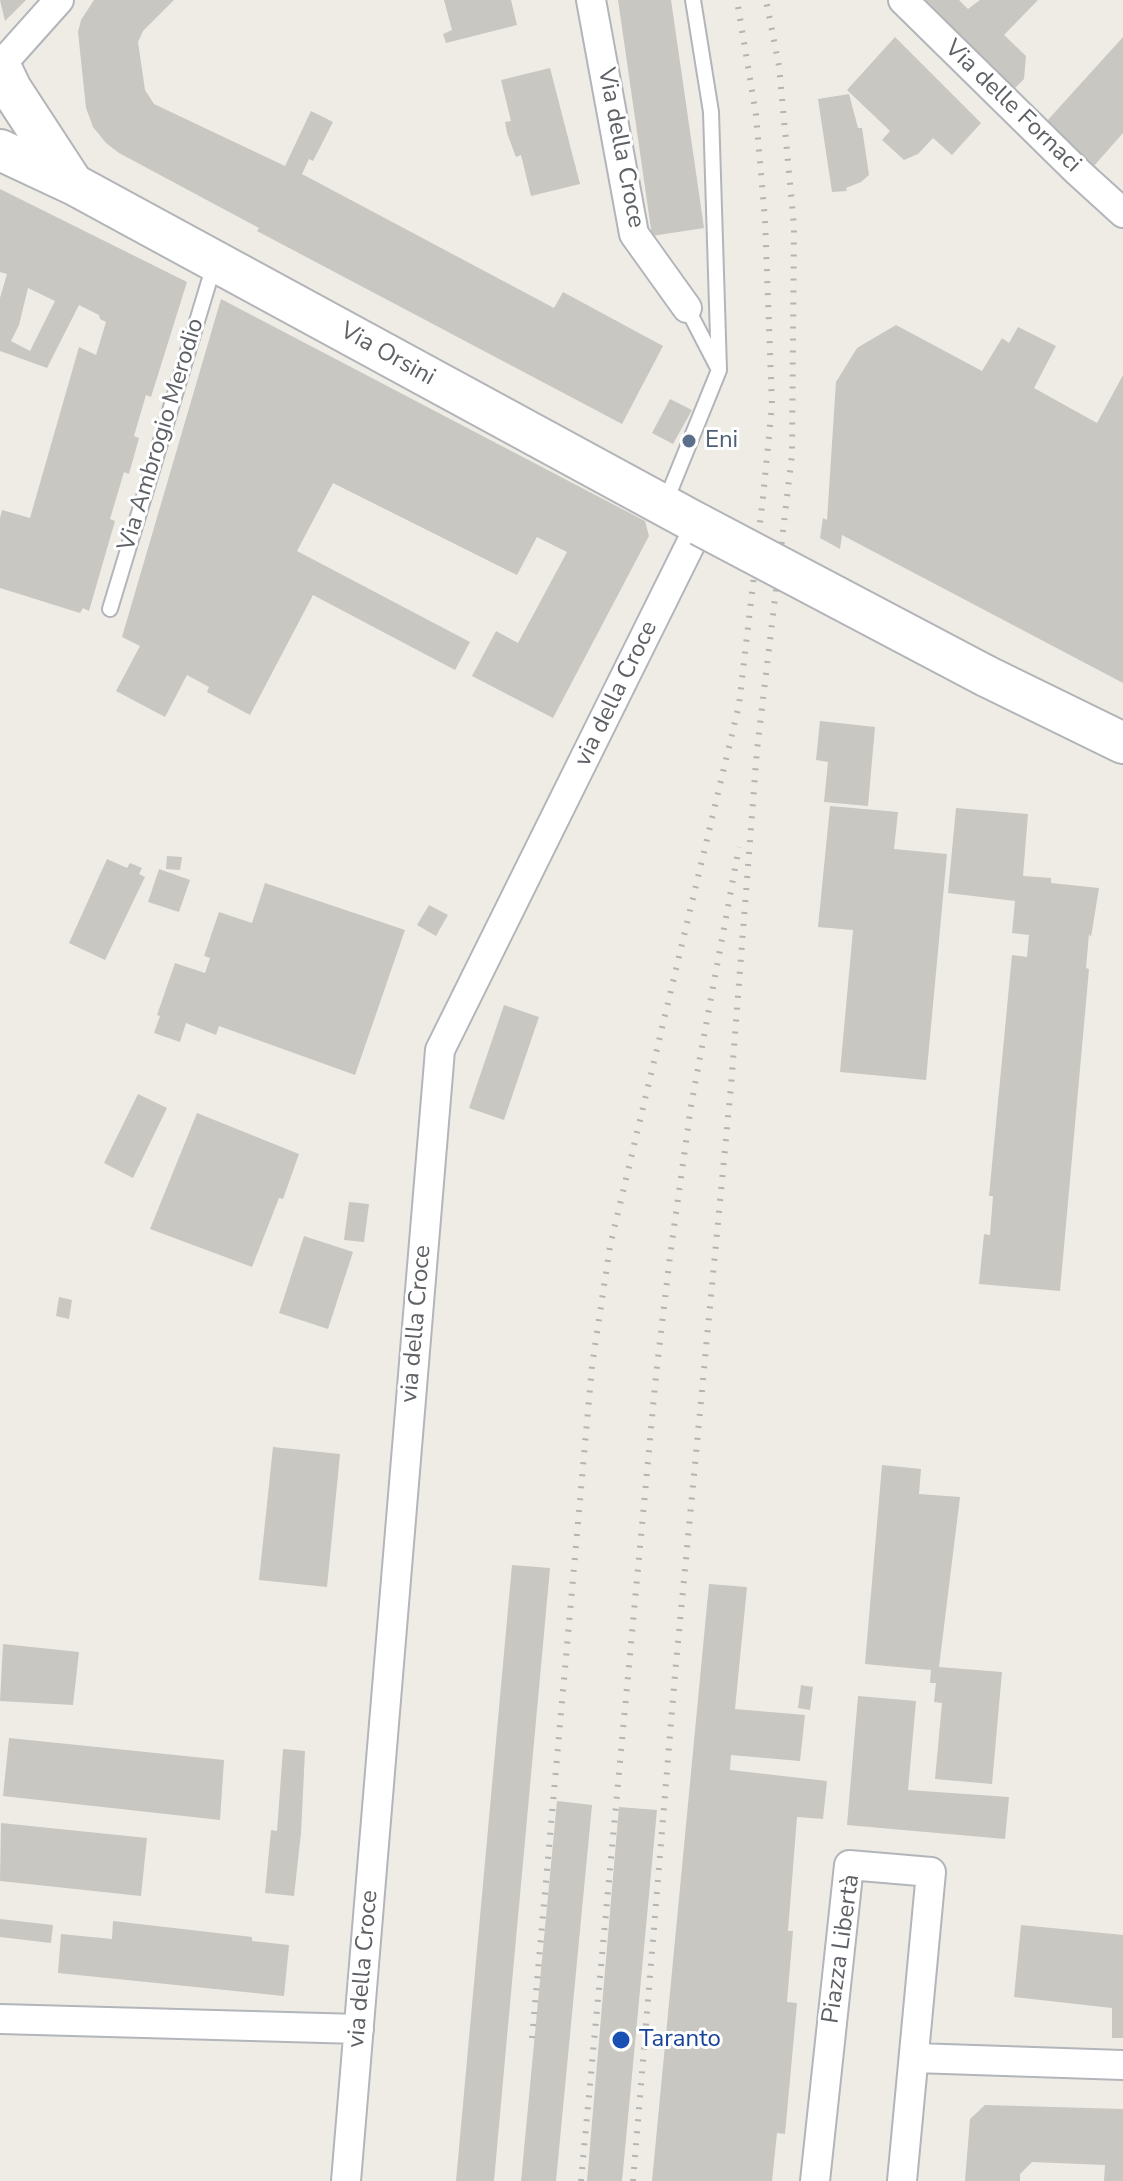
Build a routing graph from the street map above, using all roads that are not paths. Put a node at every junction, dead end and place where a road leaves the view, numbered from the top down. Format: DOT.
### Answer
graph roads {
  1 [pos="59,0"];
  2 [pos="591,0"];
  3 [pos="693,0"];
  4 [pos="903,0"];
  5 [pos="3,86"];
  6 [pos="0,150"];
  7 [pos="73,184"];
  8 [pos="1123,213"];
  9 [pos="215,261"];
  10 [pos="687,308"];
  11 [pos="719,370"];
  12 [pos="664,506"];
  13 [pos="700,525"];
  14 [pos="110,609"];
  15 [pos="1123,743"];
  16 [pos="0,2019"];
  17 [pos="359,2029"];
  18 [pos="915,2058"];
  19 [pos="1123,2065"];
  20 [pos="346,2181"];
  21 [pos="815,2181"];
  22 [pos="902,2181"];
  1 -- 5 [label="street"];
  2 -- 10 [label="street, Via della Croce"];
  3 -- 11 [label="lane"];
  4 -- 8 [label="street, Via delle Fornaci"];
  5 -- 7 [label="main road"];
  6 -- 7 [label="main road, Via Orsini"];
  7 -- 9 [label="main road, Via Orsini"];
  9 -- 12 [label="main road, Via Orsini"];
  9 -- 14 [label="lane, Via Ambrogio Merodio"];
  10 -- 11 [label="lane, Via della Croce"];
  11 -- 12 [label="lane"];
  12 -- 13 [label="main road, Via Orsini"];
  13 -- 15 [label="main road, Via Orsini, bridge"];
  13 -- 17 [label="street, via della Croce"];
  16 -- 17 [label="street"];
  17 -- 20 [label="street, via della Croce"];
  18 -- 19 [label="street"];
  18 -- 21 [label="street, Piazza Libertà"];
  18 -- 22 [label="street, Piazza Libertà"];
}
